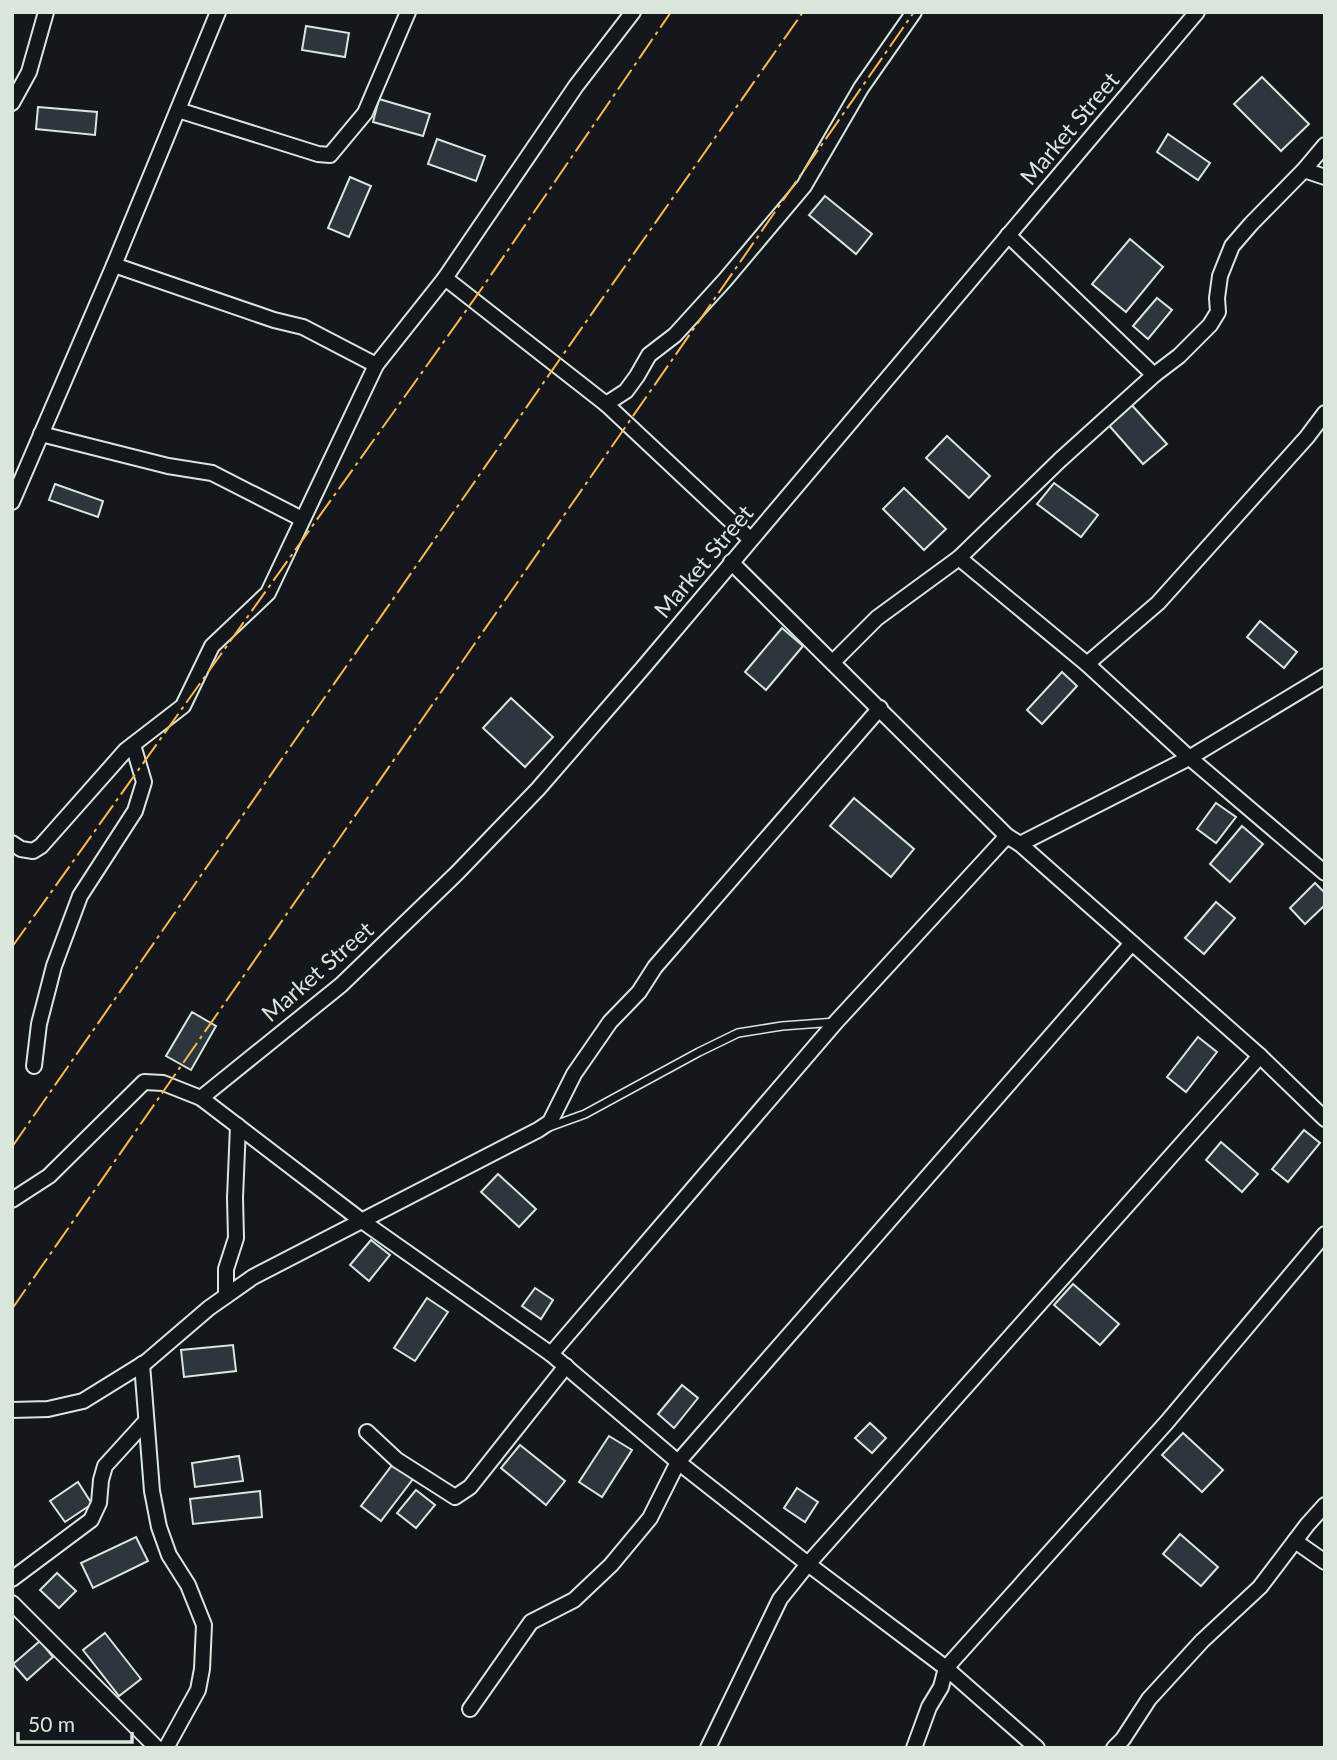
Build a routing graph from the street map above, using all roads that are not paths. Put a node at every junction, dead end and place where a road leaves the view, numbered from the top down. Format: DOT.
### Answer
graph roads {
  1 [pos="46,12"];
  2 [pos="218,12"];
  3 [pos="408,12"];
  4 [pos="633,12"];
  5 [pos="914,12"];
  6 [pos="1197,12"];
  7 [pos="12,103"];
  8 [pos="178,110"];
  9 [pos="1325,145"];
  10 [pos="1304,170"];
  11 [pos="1325,177"];
  12 [pos="1009,235"];
  13 [pos="114,265"];
  14 [pos="445,278"];
  15 [pos="376,365"];
  16 [pos="1154,375"];
  17 [pos="606,404"];
  18 [pos="1325,413"];
  19 [pos="41,434"];
  20 [pos="12,502"];
  21 [pos="302,519"];
  22 [pos="750,540"];
  23 [pos="959,558"];
  24 [pos="731,562"];
  25 [pos="833,662"];
  26 [pos="1087,664"];
  27 [pos="1325,676"];
  28 [pos="880,708"];
  29 [pos="133,745"];
  30 [pos="1189,758"];
  31 [pos="1014,840"];
  32 [pos="12,843"];
  33 [pos="1325,873"];
  34 [pos="1132,943"];
  35 [pos="836,1022"];
  36 [pos="1260,1056"];
  37 [pos="34,1066"];
  38 [pos="201,1098"];
  39 [pos="1325,1119"];
  40 [pos="238,1126"];
  41 [pos="538,1130"];
  42 [pos="12,1200"];
  43 [pos="362,1221"];
  44 [pos="1325,1234"];
  45 [pos="226,1296"];
  46 [pos="551,1354"];
  47 [pos="142,1364"];
  48 [pos="566,1366"];
  49 [pos="12,1410"];
  50 [pos="146,1422"];
  51 [pos="368,1433"];
  52 [pos="678,1462"];
  53 [pos="1325,1505"];
  54 [pos="1295,1541"];
  55 [pos="1325,1562"];
  56 [pos="808,1564"];
  57 [pos="12,1579"];
  58 [pos="12,1603"];
  59 [pos="946,1668"];
  60 [pos="470,1709"];
  61 [pos="157,1748"];
  62 [pos="166,1748"];
  63 [pos="708,1748"];
  64 [pos="914,1748"];
  65 [pos="1037,1748"];
  66 [pos="1114,1748"];
  1 -- 7 [label="street"];
  2 -- 8 [label="street"];
  3 -- 8 [label="street"];
  4 -- 14 [label="street"];
  5 -- 17 [label="street"];
  6 -- 12 [label="street, Market Street"];
  8 -- 13 [label="street"];
  9 -- 10 [label="street"];
  10 -- 11 [label="street"];
  10 -- 16 [label="street"];
  12 -- 16 [label="street"];
  12 -- 22 [label="street, Market Street"];
  13 -- 15 [label="street"];
  13 -- 19 [label="street"];
  14 -- 15 [label="street"];
  14 -- 17 [label="street"];
  15 -- 21 [label="street"];
  16 -- 23 [label="street"];
  17 -- 22 [label="street"];
  18 -- 26 [label="street"];
  19 -- 20 [label="street"];
  19 -- 21 [label="street"];
  21 -- 29 [label="street"];
  22 -- 24 [label="street, Market Street"];
  23 -- 25 [label="street"];
  23 -- 26 [label="street"];
  24 -- 25 [label="street"];
  24 -- 38 [label="street, Market Street"];
  25 -- 28 [label="street"];
  26 -- 30 [label="street"];
  27 -- 30 [label="street"];
  28 -- 31 [label="street"];
  28 -- 41 [label="street"];
  29 -- 32 [label="street"];
  29 -- 37 [label="street"];
  30 -- 31 [label="street"];
  30 -- 33 [label="street"];
  31 -- 34 [label="street"];
  31 -- 35 [label="street"];
  34 -- 36 [label="street"];
  34 -- 52 [label="street"];
  35 -- 41 [label="lane"];
  35 -- 46 [label="street"];
  36 -- 39 [label="street"];
  36 -- 56 [label="street"];
  38 -- 40 [label="street"];
  38 -- 42 [label="street"];
  40 -- 43 [label="street"];
  40 -- 45 [label="street"];
  41 -- 43 [label="street"];
  43 -- 45 [label="street"];
  43 -- 46 [label="street"];
  44 -- 59 [label="street"];
  45 -- 47 [label="street"];
  46 -- 48 [label="street"];
  47 -- 49 [label="street"];
  47 -- 50 [label="street"];
  48 -- 51 [label="street"];
  48 -- 52 [label="street"];
  50 -- 57 [label="street"];
  50 -- 62 [label="street"];
  52 -- 56 [label="street"];
  52 -- 60 [label="street"];
  53 -- 54 [label="street"];
  54 -- 55 [label="street"];
  54 -- 66 [label="street"];
  56 -- 59 [label="street"];
  56 -- 63 [label="street"];
  58 -- 61 [label="street"];
  59 -- 64 [label="street"];
  59 -- 65 [label="street"];
}
